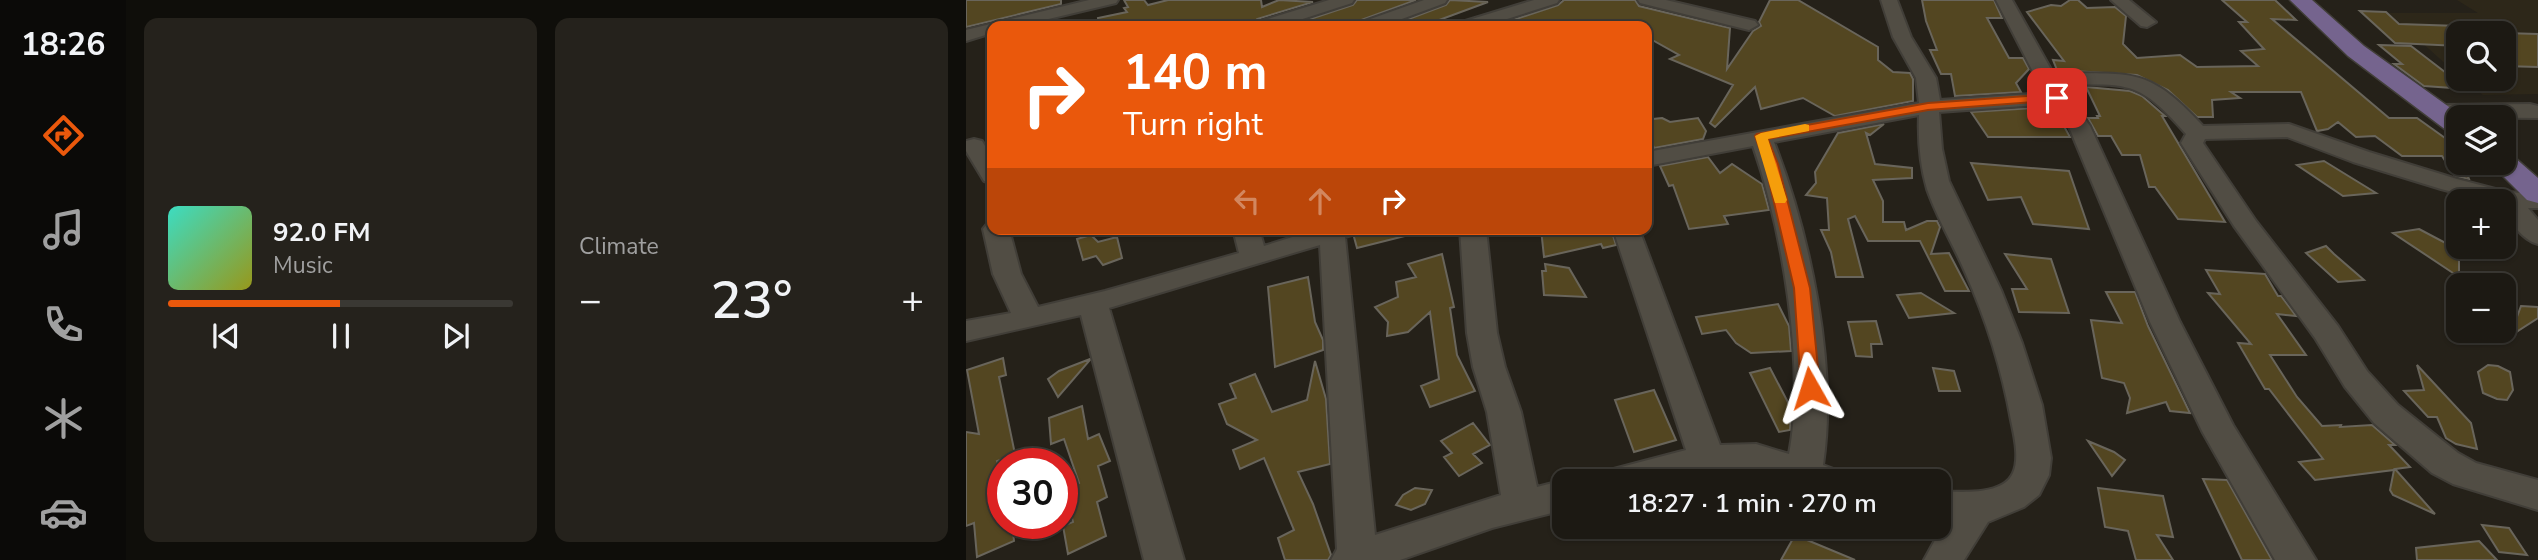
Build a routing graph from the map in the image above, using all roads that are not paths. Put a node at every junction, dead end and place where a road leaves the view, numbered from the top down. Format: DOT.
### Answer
graph roads {
  1 [pos="1110,0"];
  2 [pos="1346,0"];
  3 [pos="1439,0"];
  4 [pos="1550,0"];
  5 [pos="1646,0"];
  6 [pos="1889,0"];
  7 [pos="2004,0"];
  8 [pos="2119,0"];
  9 [pos="2300,0"];
  10 [pos="1020,21"];
  11 [pos="1280,21"];
  12 [pos="1382,21"];
  13 [pos="1484,21"];
  14 [pos="2147,22"];
  15 [pos="987,30"];
  16 [pos="966,36"];
  17 [pos="1748,44"];
  18 [pos="2052,89"];
  19 [pos="1928,107"];
  20 [pos="2439,111"];
  21 [pos="2538,113"];
  22 [pos="2446,117"];
  23 [pos="2197,133"];
  24 [pos="1761,136"];
  25 [pos="977,145"];
  26 [pos="1652,158"];
  27 [pos="987,166"];
  28 [pos="2516,174"];
  29 [pos="2472,189"];
  30 [pos="2538,194"];
  31 [pos="2516,200"];
  32 [pos="2538,201"];
  33 [pos="2516,210"];
  34 [pos="996,235"];
  35 [pos="1248,235"];
  36 [pos="1326,235"];
  37 [pos="1339,235"];
  38 [pos="1474,235"];
  39 [pos="1628,235"];
  40 [pos="2538,236"];
  41 [pos="1254,257"];
  42 [pos="1093,303"];
  43 [pos="1028,317"];
  44 [pos="966,331"];
  45 [pos="1707,459"];
  46 [pos="1667,469"];
  47 [pos="1790,469"];
  48 [pos="1813,469"];
  49 [pos="2538,495"];
  50 [pos="1552,498"];
  51 [pos="1522,506"];
  52 [pos="1951,507"];
  53 [pos="1976,508"];
  54 [pos="1354,559"];
  55 [pos="1164,560"];
  56 [pos="1944,560"];
  57 [pos="2296,560"];
  1 -- 10 [label="street"];
  2 -- 11 [label="street"];
  3 -- 12 [label="street"];
  4 -- 13 [label="street"];
  5 -- 17 [label="street"];
  6 -- 19 [label="street"];
  7 -- 18 [label="street"];
  8 -- 14 [label="street"];
  9 -- 20 [label="main road"];
  15 -- 16 [label="street"];
  18 -- 19 [label="street"];
  18 -- 23 [label="street"];
  18 -- 57 [label="street"];
  19 -- 24 [label="street"];
  19 -- 53 [label="street"];
  20 -- 21 [label="street"];
  20 -- 22 [label="main road"];
  23 -- 29 [label="street"];
  23 -- 49 [label="street"];
  24 -- 26 [label="street"];
  24 -- 48 [label="street"];
  25 -- 27 [label="street"];
  28 -- 30 [label="main road"];
  31 -- 32 [label="street"];
  33 -- 40 [label="street"];
  34 -- 43 [label="street"];
  35 -- 41 [label="street"];
  36 -- 41 [label="street"];
  37 -- 54 [label="street"];
  38 -- 51 [label="street"];
  39 -- 45 [label="street"];
  41 -- 42 [label="street"];
  42 -- 43 [label="street"];
  42 -- 55 [label="street"];
  43 -- 44 [label="street"];
  45 -- 46 [label="street"];
  45 -- 47 [label="street"];
  50 -- 51 [label="street"];
  51 -- 54 [label="street"];
  52 -- 53 [label="street"];
  53 -- 56 [label="street"];
}
